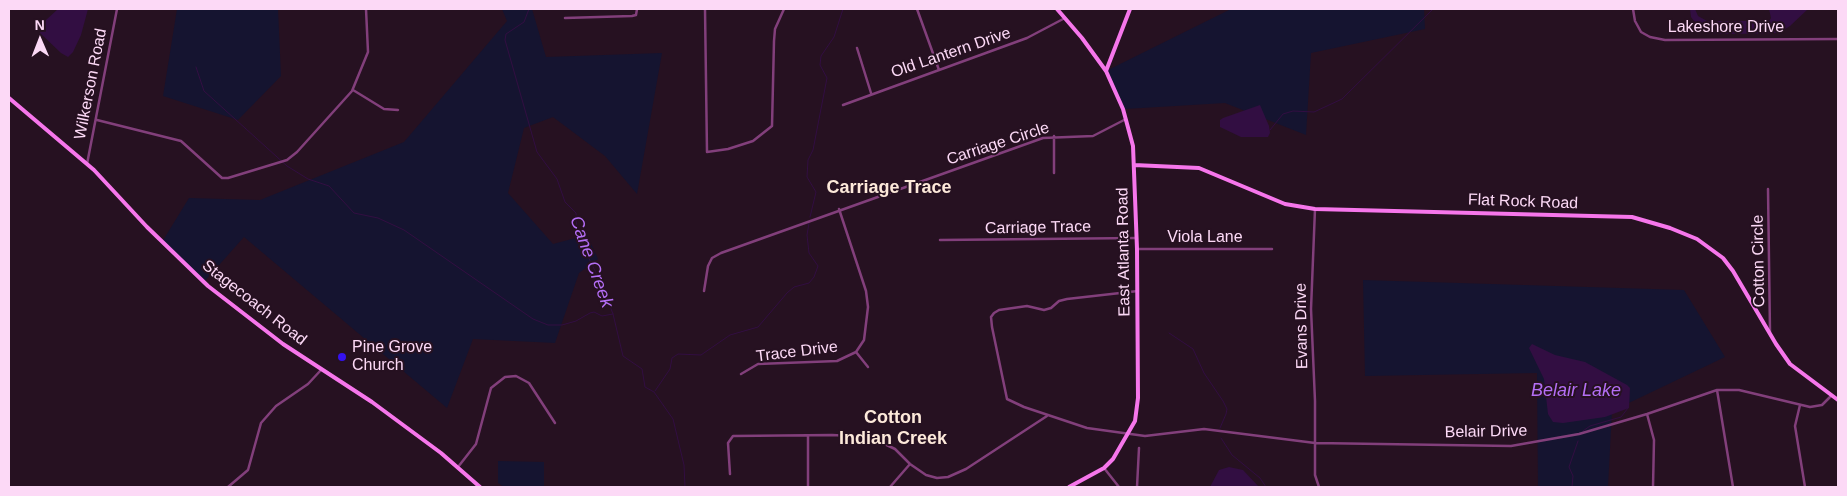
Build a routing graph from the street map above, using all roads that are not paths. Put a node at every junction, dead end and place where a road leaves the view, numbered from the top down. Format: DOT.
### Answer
graph roads {
  1 [pos="117,9"];
  2 [pos="366,9"];
  3 [pos="637,9"];
  4 [pos="705,9"];
  5 [pos="784,9"];
  6 [pos="917,9"];
  7 [pos="1057,9"];
  8 [pos="1130,9"];
  9 [pos="1633,9"];
  10 [pos="566,18"];
  11 [pos="1065,18"];
  12 [pos="1838,39"];
  13 [pos="857,48"];
  14 [pos="939,70"];
  15 [pos="1106,71"];
  16 [pos="353,90"];
  17 [pos="872,93"];
  18 [pos="9,98"];
  19 [pos="843,105"];
  20 [pos="398,110"];
  21 [pos="1126,119"];
  22 [pos="97,120"];
  23 [pos="1054,136"];
  24 [pos="87,164"];
  25 [pos="1134,166"];
  26 [pos="1054,173"];
  27 [pos="1768,189"];
  28 [pos="839,209"];
  29 [pos="1315,209"];
  30 [pos="1137,238"];
  31 [pos="940,240"];
  32 [pos="1137,249"];
  33 [pos="1272,249"];
  34 [pos="704,291"];
  35 [pos="1138,291"];
  36 [pos="1770,333"];
  37 [pos="856,352"];
  38 [pos="868,367"];
  39 [pos="321,370"];
  40 [pos="741,374"];
  41 [pos="1717,390"];
  42 [pos="1831,396"];
  43 [pos="1838,400"];
  44 [pos="1800,405"];
  45 [pos="1647,414"];
  46 [pos="1047,416"];
  47 [pos="554,423"];
  48 [pos="1129,434"];
  49 [pos="808,436"];
  50 [pos="1315,443"];
  51 [pos="1138,448"];
  52 [pos="910,464"];
  53 [pos="458,467"];
  54 [pos="1104,468"];
  55 [pos="730,474"];
  56 [pos="228,487"];
  57 [pos="480,487"];
  58 [pos="808,487"];
  59 [pos="890,487"];
  60 [pos="1069,487"];
  61 [pos="1119,487"];
  62 [pos="1137,487"];
  63 [pos="1320,487"];
  64 [pos="1652,487"];
  65 [pos="1733,487"];
  66 [pos="1805,487"];
  1 -- 22 [label="street, Wilkerson Road"];
  2 -- 16 [label="street"];
  3 -- 10 [label="street"];
  4 -- 5 [label="street"];
  6 -- 14 [label="street"];
  7 -- 11 [label="street, East Atlanta Road"];
  8 -- 15 [label="street"];
  9 -- 12 [label="street, Lakeshore Drive"];
  11 -- 14 [label="street, Old Lantern Drive"];
  11 -- 15 [label="street, East Atlanta Road"];
  13 -- 17 [label="street"];
  14 -- 17 [label="street, Old Lantern Drive"];
  15 -- 21 [label="street, East Atlanta Road"];
  16 -- 20 [label="street"];
  16 -- 22 [label="street"];
  17 -- 19 [label="street, Old Lantern Drive"];
  18 -- 24 [label="street, Stagecoach Road"];
  21 -- 23 [label="street, Carriage Circle"];
  21 -- 25 [label="street, East Atlanta Road"];
  22 -- 24 [label="street, Wilkerson Road"];
  23 -- 26 [label="street"];
  23 -- 28 [label="street, Carriage Circle"];
  24 -- 39 [label="street, Stagecoach Road"];
  25 -- 29 [label="street, Flat Rock Road"];
  25 -- 30 [label="street, East Atlanta Road"];
  27 -- 36 [label="street, Cotton Circle"];
  28 -- 34 [label="street, Carriage Circle"];
  28 -- 37 [label="street, Trace Drive"];
  29 -- 36 [label="street, Flat Rock Road"];
  29 -- 50 [label="street, Evans Drive"];
  30 -- 31 [label="street, Carriage Trace"];
  30 -- 32 [label="street, East Atlanta Road"];
  32 -- 33 [label="street, Viola Lane"];
  32 -- 35 [label="street, East Atlanta Road"];
  35 -- 46 [label="street, Belair Drive"];
  35 -- 48 [label="street, East Atlanta Road"];
  36 -- 42 [label="street, Flat Rock Road"];
  37 -- 38 [label="street"];
  37 -- 40 [label="street, Trace Drive"];
  39 -- 53 [label="street, Stagecoach Road"];
  39 -- 56 [label="street"];
  41 -- 44 [label="street, Belair Drive"];
  41 -- 45 [label="street, Belair Drive"];
  41 -- 65 [label="street"];
  42 -- 43 [label="street, Flat Rock Road"];
  42 -- 44 [label="street, Belair Drive"];
  44 -- 66 [label="street"];
  45 -- 50 [label="street, Belair Drive"];
  45 -- 64 [label="street"];
  46 -- 48 [label="street, Belair Drive"];
  46 -- 52 [label="street"];
  47 -- 53 [label="street"];
  48 -- 50 [label="street, Belair Drive"];
  48 -- 54 [label="street, East Atlanta Road"];
  49 -- 52 [label="street"];
  49 -- 55 [label="street"];
  49 -- 58 [label="street"];
  50 -- 63 [label="street, Evans Drive"];
  51 -- 62 [label="street"];
  52 -- 59 [label="street"];
  53 -- 57 [label="street, Stagecoach Road"];
  54 -- 60 [label="street, East Atlanta Road"];
  54 -- 61 [label="street"];
}
